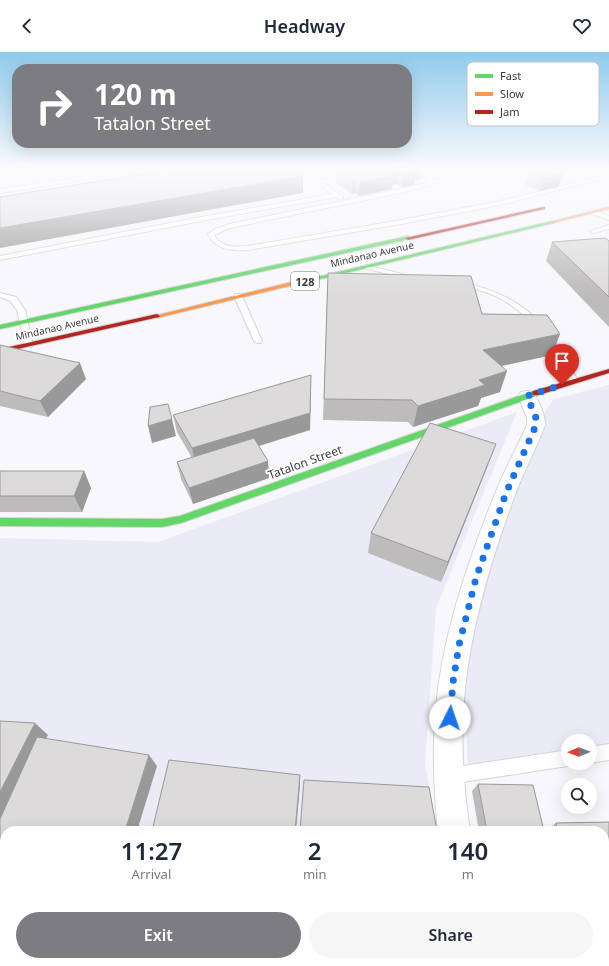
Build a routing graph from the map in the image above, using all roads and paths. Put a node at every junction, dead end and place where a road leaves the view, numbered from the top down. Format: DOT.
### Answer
graph roads {
  1 [pos="248,211"];
  2 [pos="304,211"];
  3 [pos="461,211"];
  4 [pos="534,211"];
  5 [pos="598,211"];
  6 [pos="592,212"];
  7 [pos="609,218"];
  8 [pos="609,228"];
  9 [pos="593,232"];
  10 [pos="0,258"];
  11 [pos="366,267"];
  12 [pos="419,279"];
  13 [pos="454,283"];
  14 [pos="0,295"];
  15 [pos="238,296"];
  16 [pos="23,322"];
  17 [pos="0,327"];
  18 [pos="258,341"];
  19 [pos="29,344"];
  20 [pos="0,351"];
  21 [pos="609,371"];
  22 [pos="574,382"];
  23 [pos="527,396"];
  24 [pos="0,522"];
  25 [pos="609,752"];
  26 [pos="597,754"];
  27 [pos="561,759"];
  28 [pos="450,776"];
  29 [pos="454,826"];
  1 -- 10 [label="lane"];
  2 -- 3 [label="lane"];
  4 -- 16 [label="main road, Mindanao Avenue / 128"];
  5 -- 6 [label="main road, Mindanao Avenue / 128"];
  6 -- 7 [label="lane"];
  6 -- 11 [label="main road, Mindanao Avenue / 128"];
  8 -- 9 [label="lane"];
  11 -- 12 [label="lane"];
  11 -- 15 [label="main road, Mindanao Avenue / 128"];
  13 -- 22 [label="lane"];
  14 -- 16 [label="lane"];
  15 -- 18 [label="lane"];
  15 -- 19 [label="main road, Mindanao Avenue / 128"];
  16 -- 17 [label="main road, Mindanao Avenue / 128"];
  16 -- 19 [label="lane"];
  19 -- 20 [label="main road, Mindanao Avenue / 128"];
  21 -- 22 [label="main road, Tatalon Street"];
  22 -- 23 [label="main road, Tatalon Street"];
  23 -- 24 [label="main road, Tatalon Street"];
  23 -- 28 [label="street"];
  25 -- 26 [label="lane"];
  27 -- 28 [label="lane"];
  28 -- 29 [label="street"];
}
